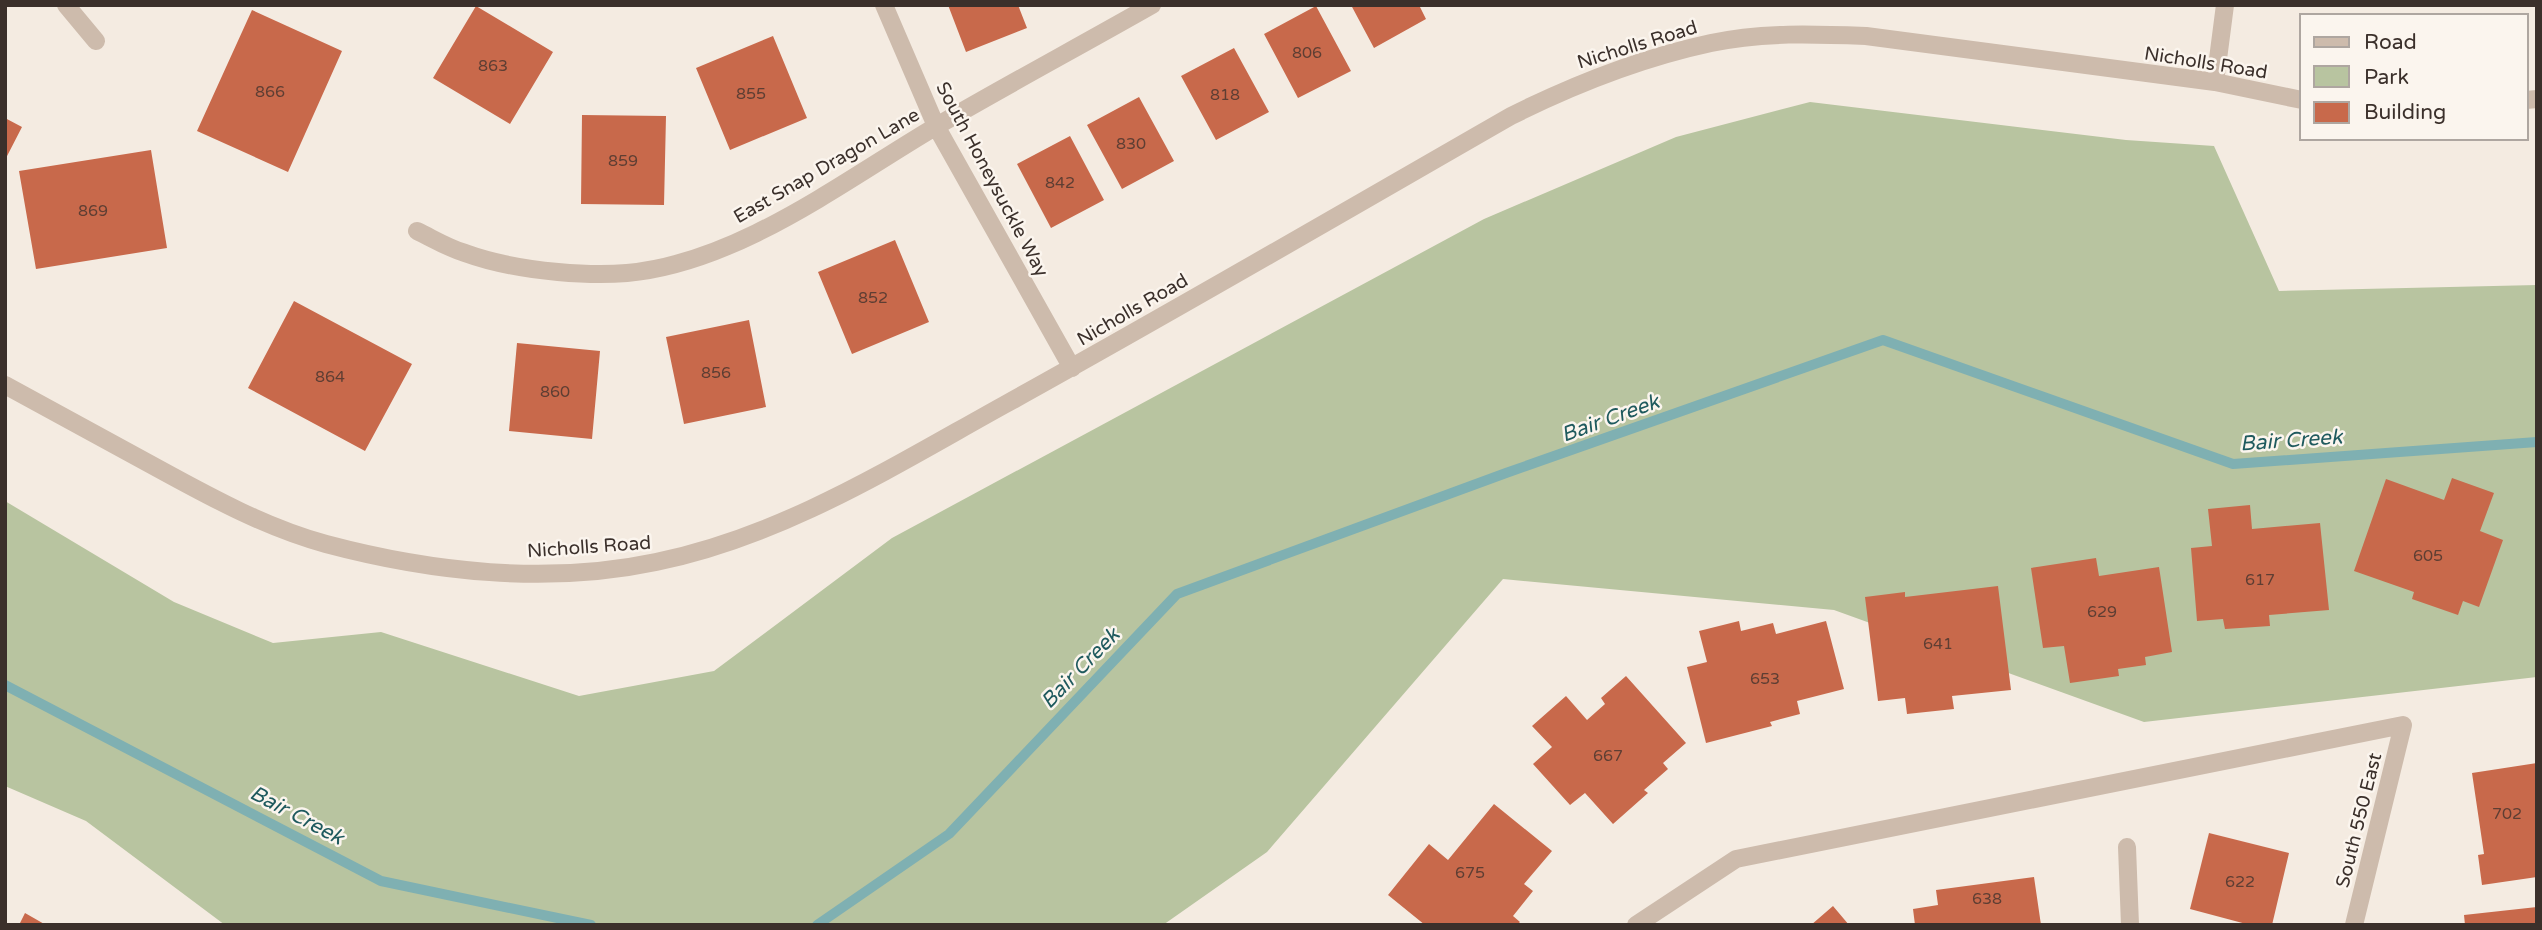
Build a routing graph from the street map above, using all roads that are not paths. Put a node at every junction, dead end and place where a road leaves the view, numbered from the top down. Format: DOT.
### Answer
graph roads {
  1 [pos="66,5"];
  2 [pos="884,5"];
  3 [pos="1152,5"];
  4 [pos="2225,5"];
  5 [pos="96,41"];
  6 [pos="2215,82"];
  7 [pos="2300,100"];
  8 [pos="936,126"];
  9 [pos="417,231"];
  10 [pos="1072,368"];
  11 [pos="5,385"];
  12 [pos="2127,847"];
  13 [pos="1636,925"];
  14 [pos="2130,925"];
  15 [pos="2354,925"];
  1 -- 5 [label="street"];
  2 -- 8 [label="street, South Honeysuckle Way"];
  3 -- 8 [label="street, East Snap Dragon Lane"];
  4 -- 6 [label="street"];
  6 -- 7 [label="street, Nicholls Road"];
  6 -- 10 [label="street, Nicholls Road"];
  8 -- 9 [label="street, East Snap Dragon Lane"];
  8 -- 10 [label="street, South Honeysuckle Way"];
  10 -- 11 [label="street, Nicholls Road"];
  12 -- 14 [label="street"];
  13 -- 15 [label="street, South 550 East"];
}
